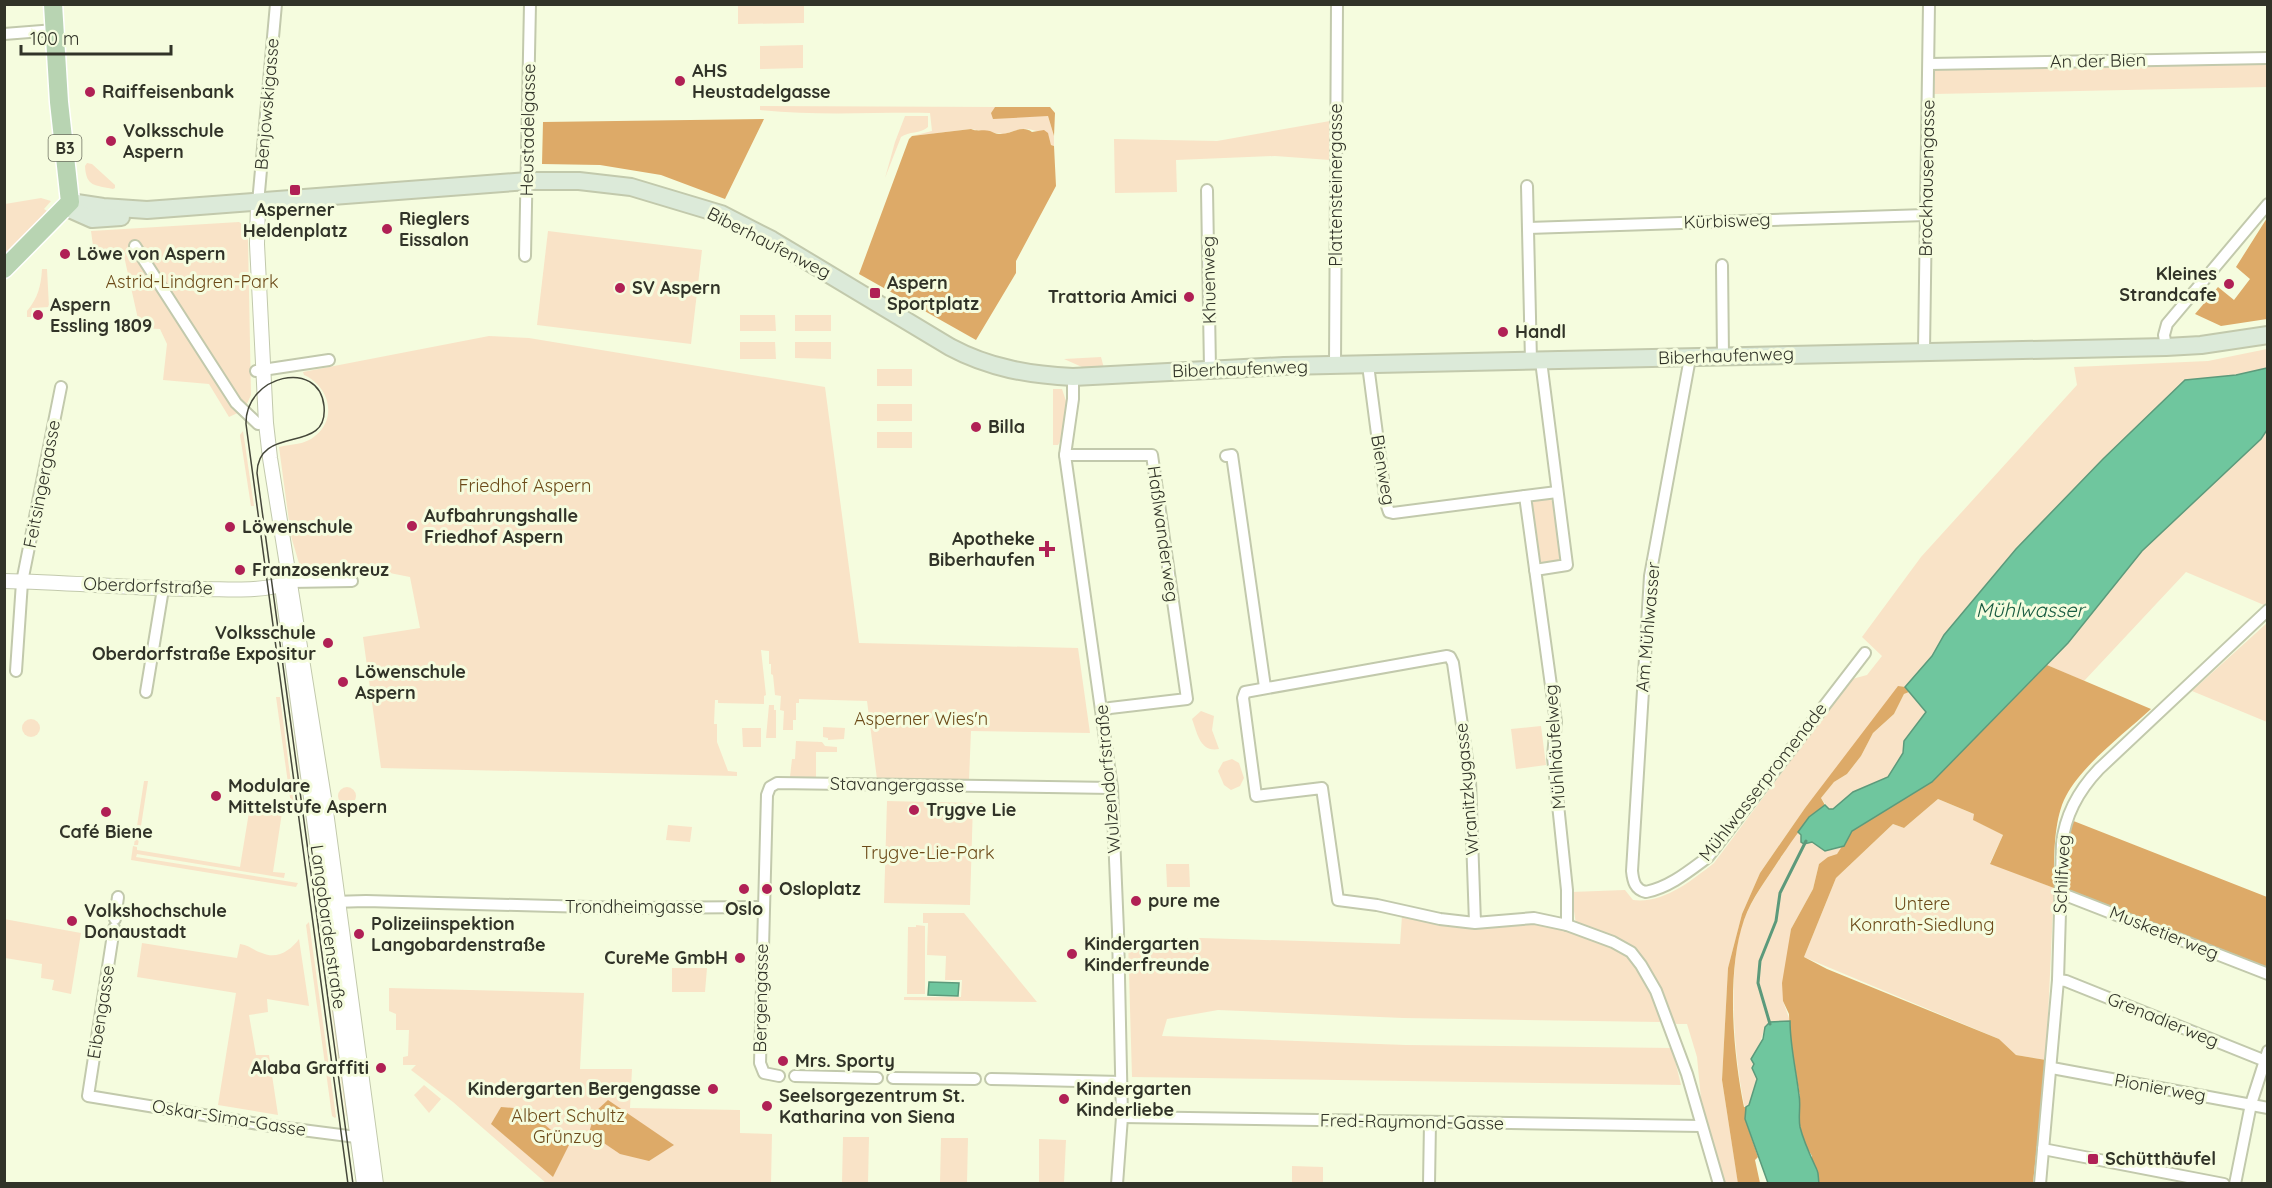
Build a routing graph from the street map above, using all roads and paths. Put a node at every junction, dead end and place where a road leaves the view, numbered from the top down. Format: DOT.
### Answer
graph roads {
  1 [pos="53,4"];
  2 [pos="276,4"];
  3 [pos="530,4"];
  4 [pos="1337,4"];
  5 [pos="1929,4"];
  6 [pos="55,30"];
  7 [pos="4,34"];
  8 [pos="2268,57"];
  9 [pos="1929,64"];
  10 [pos="528,181"];
  11 [pos="1527,186"];
  12 [pos="1207,190"];
  13 [pos="68,201"];
  14 [pos="258,203"];
  15 [pos="2268,204"];
  16 [pos="1926,215"];
  17 [pos="1528,228"];
  18 [pos="135,246"];
  19 [pos="525,256"];
  20 [pos="1722,265"];
  21 [pos="4,269"];
  22 [pos="2268,335"];
  23 [pos="2166,347"];
  24 [pos="1924,351"];
  25 [pos="1723,356"];
  26 [pos="1690,358"];
  27 [pos="329,360"];
  28 [pos="1536,361"];
  29 [pos="1368,365"];
  30 [pos="1335,366"];
  31 [pos="1210,369"];
  32 [pos="258,376"];
  33 [pos="1073,377"];
  34 [pos="61,387"];
  35 [pos="262,424"];
  36 [pos="1065,455"];
  37 [pos="1226,456"];
  38 [pos="1557,492"];
  39 [pos="1525,496"];
  40 [pos="1535,570"];
  41 [pos="4,581"];
  42 [pos="352,581"];
  43 [pos="22,582"];
  44 [pos="286,584"];
  45 [pos="163,589"];
  46 [pos="2268,610"];
  47 [pos="1865,653"];
  48 [pos="16,670"];
  49 [pos="1265,687"];
  50 [pos="146,692"];
  51 [pos="1103,712"];
  52 [pos="1112,788"];
  53 [pos="1646,892"];
  54 [pos="2060,893"];
  55 [pos="118,897"];
  56 [pos="331,902"];
  57 [pos="764,907"];
  58 [pos="1475,923"];
  59 [pos="1567,924"];
  60 [pos="2268,974"];
  61 [pos="2058,980"];
  62 [pos="2266,1058"];
  63 [pos="2052,1068"];
  64 [pos="779,1076"];
  65 [pos="795,1076"];
  66 [pos="877,1078"];
  67 [pos="893,1078"];
  68 [pos="975,1079"];
  69 [pos="991,1079"];
  70 [pos="1121,1082"];
  71 [pos="88,1096"];
  72 [pos="2251,1104"];
  73 [pos="2268,1108"];
  74 [pos="1122,1117"];
  75 [pos="1430,1122"];
  76 [pos="1701,1126"];
  77 [pos="364,1138"];
  78 [pos="2043,1149"];
  79 [pos="364,1184"];
  80 [pos="376,1184"];
  81 [pos="1117,1184"];
  82 [pos="1429,1184"];
  83 [pos="1719,1184"];
  84 [pos="2040,1184"];
  85 [pos="2224,1184"];
  86 [pos="2235,1184"];
  1 -- 6 [label="main road, B3"];
  2 -- 14 [label="street, Benjowskigasse"];
  3 -- 10 [label="street, Heustadelgasse"];
  4 -- 30 [label="street, Plattensteinergasse"];
  5 -- 9 [label="street, Brockhausengasse"];
  6 -- 7 [label="street"];
  6 -- 13 [label="main road, B3"];
  8 -- 9 [label="street, An der Bien"];
  9 -- 16 [label="street, Brockhausengasse"];
  10 -- 14 [label="main road, Biberhaufenweg"];
  10 -- 19 [label="street, Heustadelgasse"];
  10 -- 33 [label="main road, Biberhaufenweg"];
  11 -- 17 [label="street"];
  12 -- 31 [label="street, Khuenweg"];
  13 -- 14 [label="main road"];
  13 -- 21 [label="main road"];
  14 -- 32 [label="street"];
  15 -- 23 [label="street"];
  16 -- 17 [label="street, Kürbisweg"];
  16 -- 24 [label="street, Brockhausengasse"];
  17 -- 28 [label="street"];
  18 -- 35 [label="street"];
  20 -- 25 [label="street"];
  22 -- 23 [label="main road, Biberhaufenweg"];
  23 -- 24 [label="main road, Biberhaufenweg"];
  24 -- 25 [label="main road, Biberhaufenweg"];
  25 -- 26 [label="main road, Biberhaufenweg"];
  26 -- 28 [label="main road, Biberhaufenweg"];
  26 -- 53 [label="street, Am Mühlwasser"];
  27 -- 32 [label="street"];
  28 -- 29 [label="main road, Biberhaufenweg"];
  28 -- 38 [label="street"];
  29 -- 30 [label="main road, Biberhaufenweg"];
  29 -- 39 [label="street, Bienweg"];
  30 -- 31 [label="main road, Biberhaufenweg"];
  31 -- 33 [label="main road, Biberhaufenweg"];
  32 -- 35 [label="street, Langobardenstraße"];
  33 -- 36 [label="street, Wulzendorfstraße"];
  34 -- 43 [label="street, Feitsingergasse"];
  35 -- 44 [label="street, Langobardenstraße"];
  36 -- 51 [label="street, Wulzendorfstraße"];
  36 -- 51 [label="street, Haßlwanderweg"];
  37 -- 49 [label="street"];
  38 -- 39 [label="street"];
  38 -- 40 [label="street"];
  39 -- 40 [label="street, Mühlhäufelweg"];
  40 -- 59 [label="street, Mühlhäufelweg"];
  41 -- 43 [label="street, Oberdorfstraße"];
  42 -- 44 [label="street"];
  43 -- 45 [label="street, Oberdorfstraße"];
  43 -- 48 [label="street, Feitsingergasse"];
  44 -- 45 [label="street, Oberdorfstraße"];
  44 -- 56 [label="street, Langobardenstraße"];
  45 -- 50 [label="street"];
  46 -- 54 [label="street, Schilfweg"];
  47 -- 53 [label="street, Mühlwasserpromenade"];
  49 -- 58 [label="street"];
  49 -- 58 [label="street, Wranitzkygasse"];
  51 -- 52 [label="street, Wulzendorfstraße"];
  52 -- 57 [label="street, Stavangergasse"];
  52 -- 70 [label="street, Wulzendorfstraße"];
  54 -- 60 [label="street, Musketierweg"];
  54 -- 61 [label="street, Schilfweg"];
  55 -- 71 [label="street, Eibengasse"];
  56 -- 57 [label="street, Trondheimgasse"];
  56 -- 77 [label="street, Langobardenstraße"];
  57 -- 64 [label="street, Bergengasse"];
  58 -- 59 [label="street"];
  59 -- 76 [label="street"];
  61 -- 62 [label="street, Grenadierweg"];
  61 -- 63 [label="street, Schilfweg"];
  62 -- 72 [label="street"];
  63 -- 72 [label="street, Pionierweg"];
  63 -- 78 [label="street, Schilfweg"];
  65 -- 66 [label="street"];
  67 -- 68 [label="street"];
  69 -- 70 [label="street"];
  70 -- 74 [label="street, Wulzendorfstraße"];
  71 -- 77 [label="street, Oskar-Sima-Gasse"];
  72 -- 73 [label="street, Pionierweg"];
  72 -- 86 [label="street"];
  74 -- 75 [label="street, Fred-Raymond-Gasse"];
  74 -- 81 [label="street, Wulzendorfstraße"];
  75 -- 76 [label="street, Fred-Raymond-Gasse"];
  75 -- 82 [label="street"];
  76 -- 83 [label="street"];
  77 -- 79 [label="street, Langobardenstraße"];
  77 -- 80 [label="street, Langobardenstraße"];
  78 -- 84 [label="street, Schilfweg"];
  78 -- 85 [label="street"];
}
